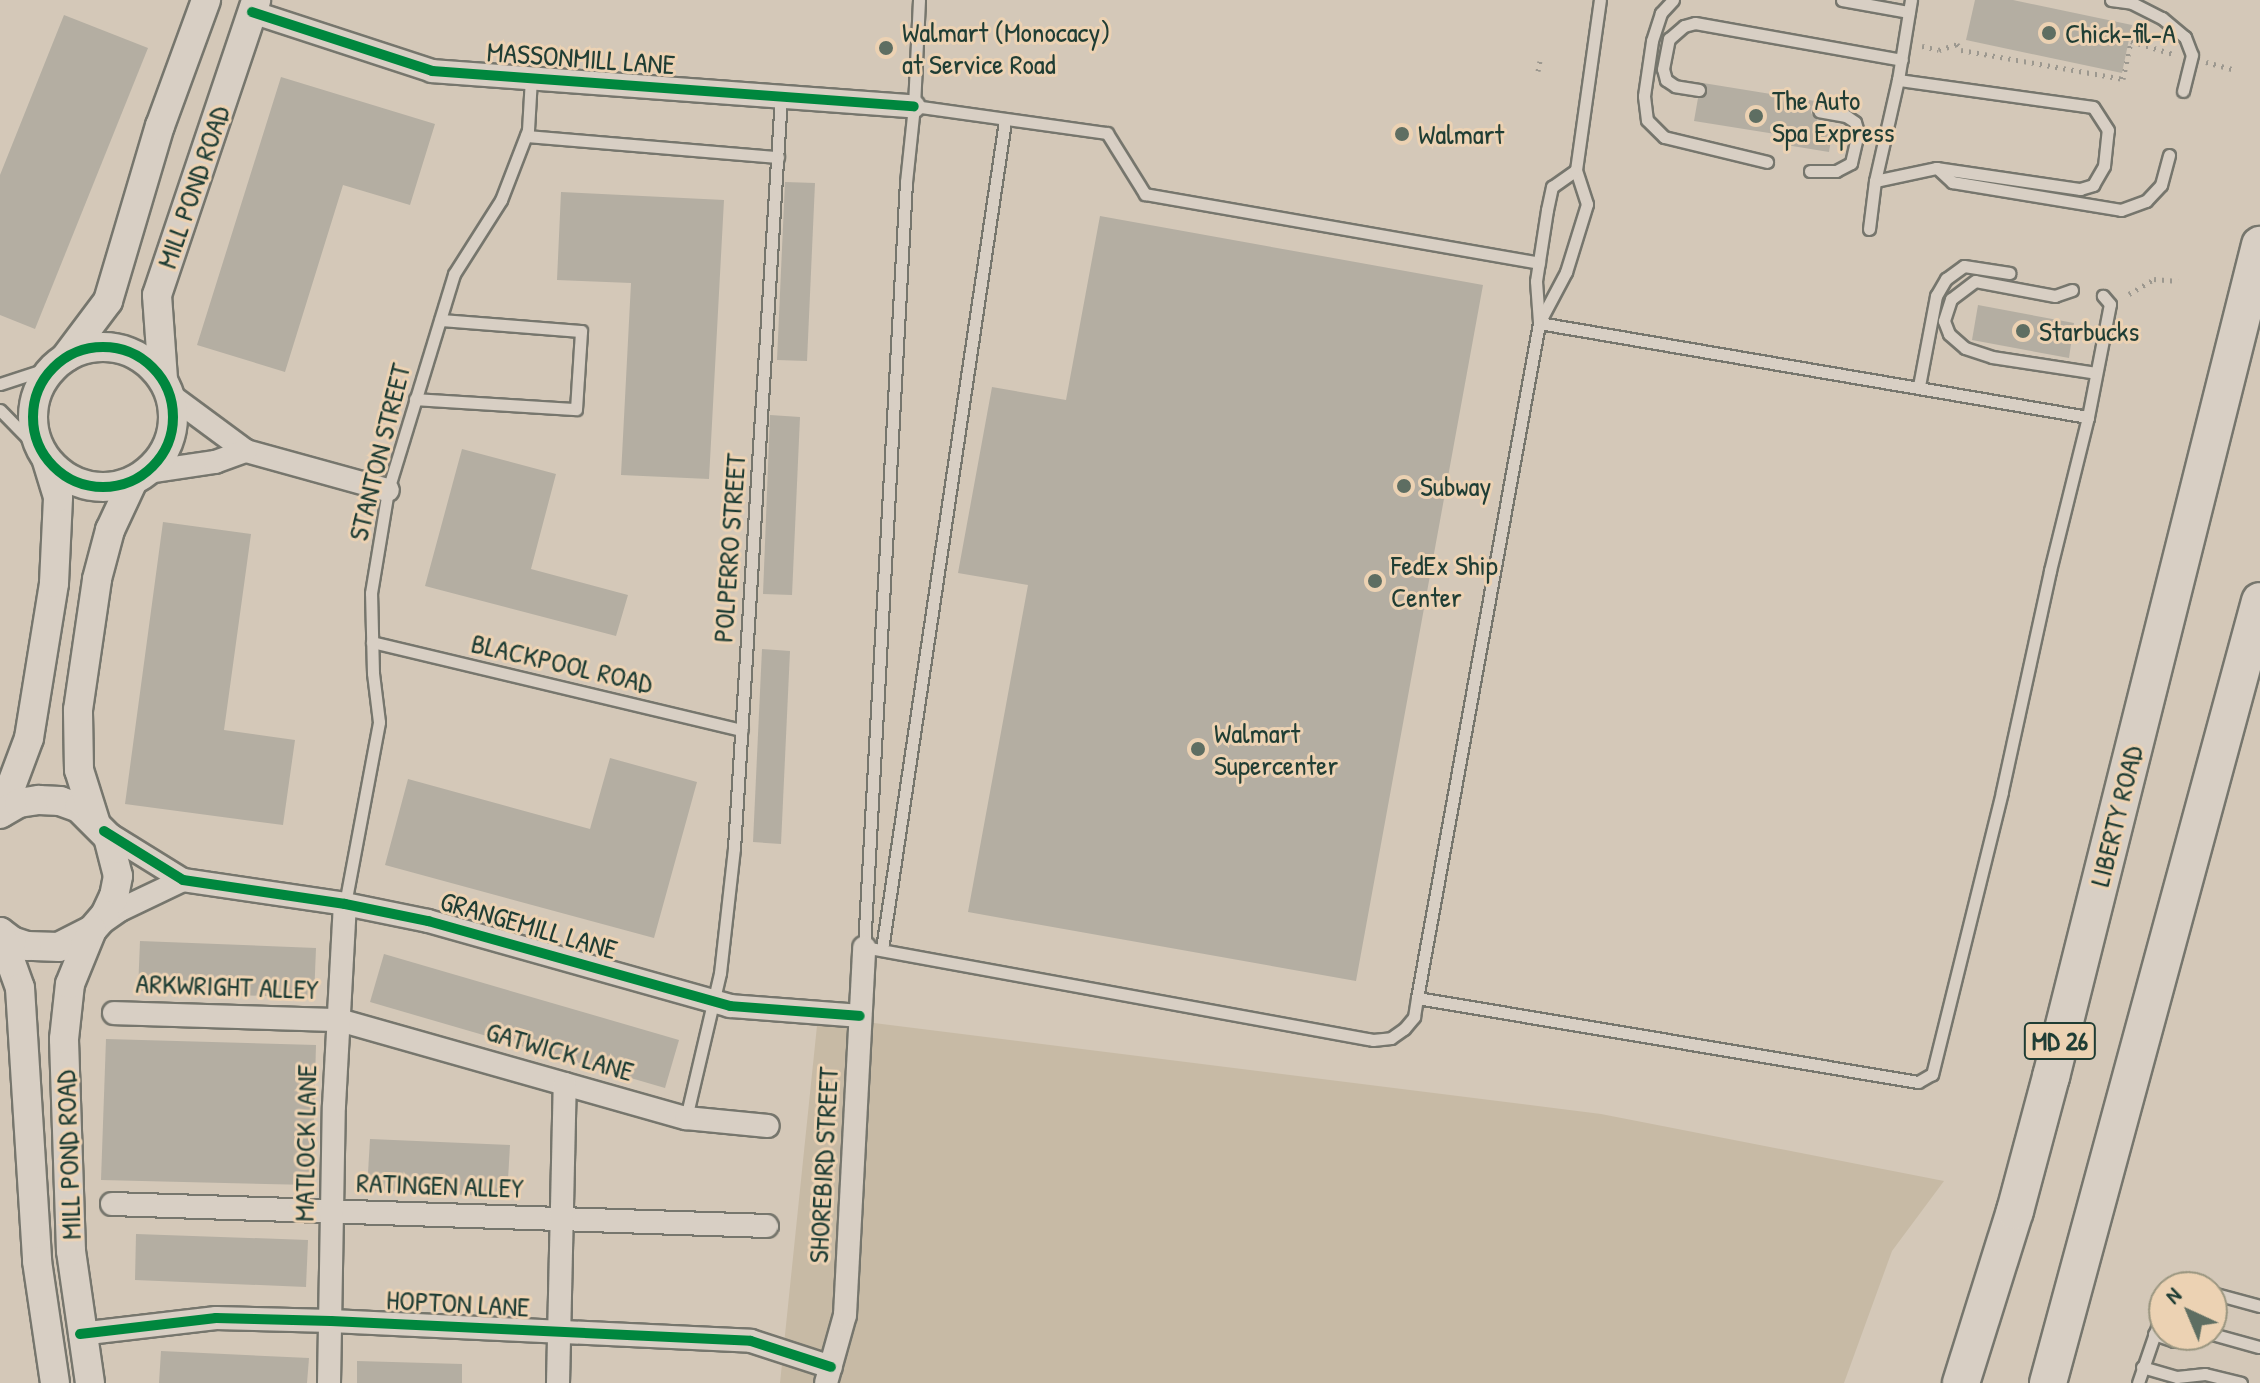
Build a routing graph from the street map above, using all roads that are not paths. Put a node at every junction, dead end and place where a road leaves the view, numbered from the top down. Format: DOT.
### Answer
graph roads {
  1 [pos="919,0"];
  2 [pos="1600,0"];
  3 [pos="1673,0"];
  4 [pos="1842,0"];
  5 [pos="2111,0"];
  6 [pos="203,1"];
  7 [pos="254,6"];
  8 [pos="1910,6"];
  9 [pos="1902,60"];
  10 [pos="531,78"];
  11 [pos="1898,80"];
  12 [pos="1699,90"];
  13 [pos="2183,91"];
  14 [pos="781,97"];
  15 [pos="914,106"];
  16 [pos="1819,111"];
  17 [pos="1005,121"];
  18 [pos="526,136"];
  19 [pos="2169,155"];
  20 [pos="778,157"];
  21 [pos="1767,162"];
  22 [pos="1936,168"];
  23 [pos="1576,170"];
  24 [pos="1810,171"];
  25 [pos="1875,181"];
  26 [pos="1869,229"];
  27 [pos="2260,245"];
  28 [pos="1539,263"];
  29 [pos="2009,273"];
  30 [pos="2072,290"];
  31 [pos="2103,296"];
  32 [pos="440,320"];
  33 [pos="1539,323"];
  34 [pos="61,361"];
  35 [pos="2096,373"];
  36 [pos="0,384"];
  37 [pos="1919,386"];
  38 [pos="167,387"];
  39 [pos="415,399"];
  40 [pos="0,410"];
  41 [pos="2088,417"];
  42 [pos="246,451"];
  43 [pos="45,457"];
  44 [pos="140,476"];
  45 [pos="388,490"];
  46 [pos="2260,601"];
  47 [pos="372,642"];
  48 [pos="742,730"];
  49 [pos="0,813"];
  50 [pos="100,826"];
  51 [pos="183,880"];
  52 [pos="345,904"];
  53 [pos="92,930"];
  54 [pos="0,932"];
  55 [pos="873,948"];
  56 [pos="1417,998"];
  57 [pos="714,1001"];
  58 [pos="114,1013"];
  59 [pos="860,1016"];
  60 [pos="339,1020"];
  61 [pos="565,1084"];
  62 [pos="686,1118"];
  63 [pos="768,1126"];
  64 [pos="112,1204"];
  65 [pos="334,1212"];
  66 [pos="563,1219"];
  67 [pos="767,1226"];
  68 [pos="2228,1297"];
  69 [pos="2260,1306"];
  70 [pos="331,1321"];
  71 [pos="559,1332"];
  72 [pos="80,1334"];
  73 [pos="2228,1338"];
  74 [pos="2259,1347"];
  75 [pos="2148,1350"];
  76 [pos="2142,1367"];
  77 [pos="829,1375"];
  78 [pos="55,1383"];
  79 [pos="90,1383"];
  80 [pos="329,1383"];
  81 [pos="558,1383"];
  82 [pos="1961,1383"];
  83 [pos="2048,1383"];
  84 [pos="2138,1383"];
  85 [pos="2241,1383"];
  1 -- 15 [label="lane"];
  2 -- 23 [label="lane"];
  3 -- 21 [label="lane"];
  4 -- 8 [label="lane"];
  5 -- 13 [label="lane"];
  6 -- 34 [label="street, MILL POND ROAD"];
  7 -- 10 [label="street, MASSONMILL LANE"];
  7 -- 38 [label="street, MILL POND ROAD"];
  8 -- 9 [label="lane"];
  9 -- 11 [label="lane"];
  9 -- 12 [label="lane"];
  10 -- 14 [label="street, MASSONMILL LANE"];
  10 -- 18 [label="lane, STANTON STREET"];
  11 -- 22 [label="lane"];
  11 -- 25 [label="lane"];
  14 -- 15 [label="street, MASSONMILL LANE"];
  14 -- 20 [label="lane, POLPERRO STREET"];
  15 -- 17 [label="lane"];
  15 -- 55 [label="lane"];
  16 -- 24 [label="lane"];
  17 -- 28 [label="lane"];
  17 -- 55 [label="lane"];
  18 -- 20 [label="lane"];
  18 -- 32 [label="lane, STANTON STREET"];
  19 -- 22 [label="lane"];
  20 -- 48 [label="lane, POLPERRO STREET"];
  22 -- 25 [label="lane"];
  23 -- 28 [label="lane"];
  23 -- 33 [label="lane"];
  25 -- 26 [label="lane"];
  27 -- 82 [label="main road, LIBERTY ROAD / MD 26"];
  28 -- 33 [label="lane"];
  29 -- 37 [label="lane"];
  30 -- 35 [label="lane"];
  31 -- 35 [label="lane"];
  32 -- 39 [label="lane, STANTON STREET"];
  32 -- 39 [label="lane"];
  33 -- 37 [label="lane"];
  33 -- 56 [label="lane"];
  34 -- 36 [label="lane"];
  34 -- 38 [label="street"];
  34 -- 43 [label="street, MILL POND ROAD"];
  35 -- 41 [label="lane"];
  37 -- 41 [label="lane"];
  38 -- 42 [label="street"];
  38 -- 44 [label="street, MILL POND ROAD"];
  39 -- 45 [label="lane, STANTON STREET"];
  40 -- 43 [label="lane"];
  41 -- 56 [label="lane"];
  42 -- 44 [label="street"];
  42 -- 45 [label="street"];
  43 -- 44 [label="street"];
  43 -- 49 [label="street, MILL POND ROAD"];
  44 -- 50 [label="street, MILL POND ROAD"];
  45 -- 47 [label="lane, STANTON STREET"];
  46 -- 83 [label="main road, MD 26"];
  47 -- 48 [label="lane, BLACKPOOL ROAD"];
  47 -- 52 [label="lane, STANTON STREET"];
  48 -- 57 [label="lane, POLPERRO STREET"];
  49 -- 50 [label="street, MILL POND ROAD"];
  50 -- 51 [label="street"];
  50 -- 53 [label="street, MILL POND ROAD"];
  51 -- 52 [label="street, GRANGEMILL LANE"];
  51 -- 53 [label="street"];
  52 -- 57 [label="street, GRANGEMILL LANE"];
  52 -- 60 [label="street, MATLOCK LANE"];
  53 -- 54 [label="street, MILL POND ROAD"];
  53 -- 72 [label="street, MILL POND ROAD"];
  54 -- 78 [label="street, MILL POND ROAD"];
  55 -- 56 [label="lane"];
  55 -- 59 [label="street, SHOREBIRD STREET"];
  57 -- 59 [label="street, GRANGEMILL LANE"];
  57 -- 62 [label="lane, POLPERRO STREET"];
  58 -- 60 [label="street, ARKWRIGHT ALLEY"];
  59 -- 77 [label="street, SHOREBIRD STREET"];
  60 -- 61 [label="street, GATWICK LANE"];
  60 -- 65 [label="street, MATLOCK LANE"];
  61 -- 62 [label="street, GATWICK LANE"];
  61 -- 66 [label="street"];
  62 -- 63 [label="street, GATWICK LANE"];
  64 -- 65 [label="street, RATINGEN ALLEY"];
  65 -- 66 [label="street, RATINGEN ALLEY"];
  65 -- 70 [label="street, MATLOCK LANE"];
  66 -- 67 [label="street, RATINGEN ALLEY"];
  66 -- 71 [label="street"];
  68 -- 69 [label="lane"];
  70 -- 71 [label="street, HOPTON LANE"];
  70 -- 72 [label="street, HOPTON LANE"];
  70 -- 80 [label="street, MATLOCK LANE"];
  71 -- 77 [label="street, HOPTON LANE"];
  71 -- 81 [label="street"];
  72 -- 79 [label="street, MILL POND ROAD"];
  73 -- 74 [label="lane"];
  75 -- 76 [label="lane"];
  76 -- 84 [label="lane"];
  76 -- 85 [label="lane"];
}
